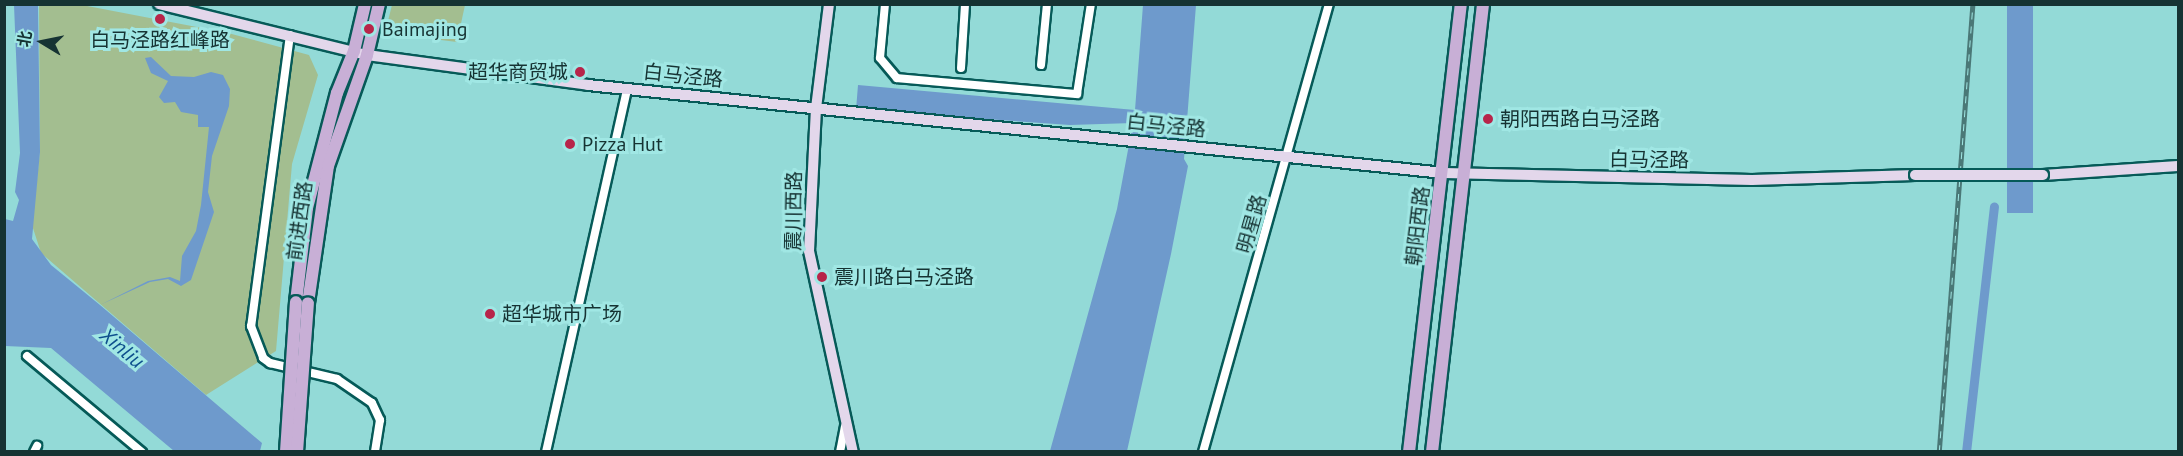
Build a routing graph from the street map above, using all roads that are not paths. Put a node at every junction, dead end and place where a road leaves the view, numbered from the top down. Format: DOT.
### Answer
graph roads {
  1 [pos="159,4"];
  2 [pos="365,4"];
  3 [pos="379,4"];
  4 [pos="829,4"];
  5 [pos="885,4"];
  6 [pos="965,4"];
  7 [pos="1047,4"];
  8 [pos="1091,4"];
  9 [pos="1329,4"];
  10 [pos="1461,4"];
  11 [pos="1484,4"];
  12 [pos="206,10"];
  13 [pos="290,35"];
  14 [pos="354,51"];
  15 [pos="367,55"];
  16 [pos="1041,65"];
  17 [pos="960,68"];
  18 [pos="627,89"];
  19 [pos="816,108"];
  20 [pos="1288,156"];
  21 [pos="2178,166"];
  22 [pos="1444,173"];
  23 [pos="1462,173"];
  24 [pos="302,303"];
  25 [pos="27,356"];
  26 [pos="846,422"];
  27 [pos="142,452"];
  28 [pos="286,452"];
  29 [pos="297,452"];
  30 [pos="375,452"];
  31 [pos="546,452"];
  32 [pos="840,452"];
  33 [pos="853,452"];
  34 [pos="1203,452"];
  35 [pos="1409,452"];
  36 [pos="1432,452"];
  1 -- 12 [label="main road, 白马泾路"];
  2 -- 14 [label="main road, 前进西路"];
  3 -- 15 [label="main road, 前进西路"];
  4 -- 19 [label="main road, 震川西路"];
  5 -- 8 [label="street"];
  6 -- 17 [label="street"];
  7 -- 16 [label="street"];
  9 -- 20 [label="street, 明星路"];
  10 -- 22 [label="main road, 朝阳西路"];
  11 -- 23 [label="main road, 朝阳西路"];
  12 -- 13 [label="main road, 白马泾路"];
  13 -- 14 [label="main road, 白马泾路"];
  13 -- 30 [label="street"];
  14 -- 15 [label="main road, 白马泾路"];
  14 -- 24 [label="main road, 前进西路"];
  15 -- 18 [label="main road, 白马泾路"];
  15 -- 24 [label="main road, 前进西路"];
  18 -- 19 [label="main road, 白马泾路"];
  18 -- 31 [label="street"];
  19 -- 20 [label="main road, 白马泾路"];
  19 -- 26 [label="main road, 震川西路"];
  20 -- 22 [label="main road, 白马泾路"];
  20 -- 34 [label="street, 明星路"];
  21 -- 23 [label="main road, 白马泾路, bridge"];
  22 -- 23 [label="main road, 白马泾路"];
  22 -- 35 [label="main road, 朝阳西路"];
  23 -- 36 [label="main road, 朝阳西路"];
  24 -- 28 [label="main road, 前进西路, bridge"];
  24 -- 29 [label="main road, 前进西路, bridge"];
  25 -- 27 [label="street"];
  26 -- 32 [label="street"];
  26 -- 33 [label="main road, 震川西路"];
}
